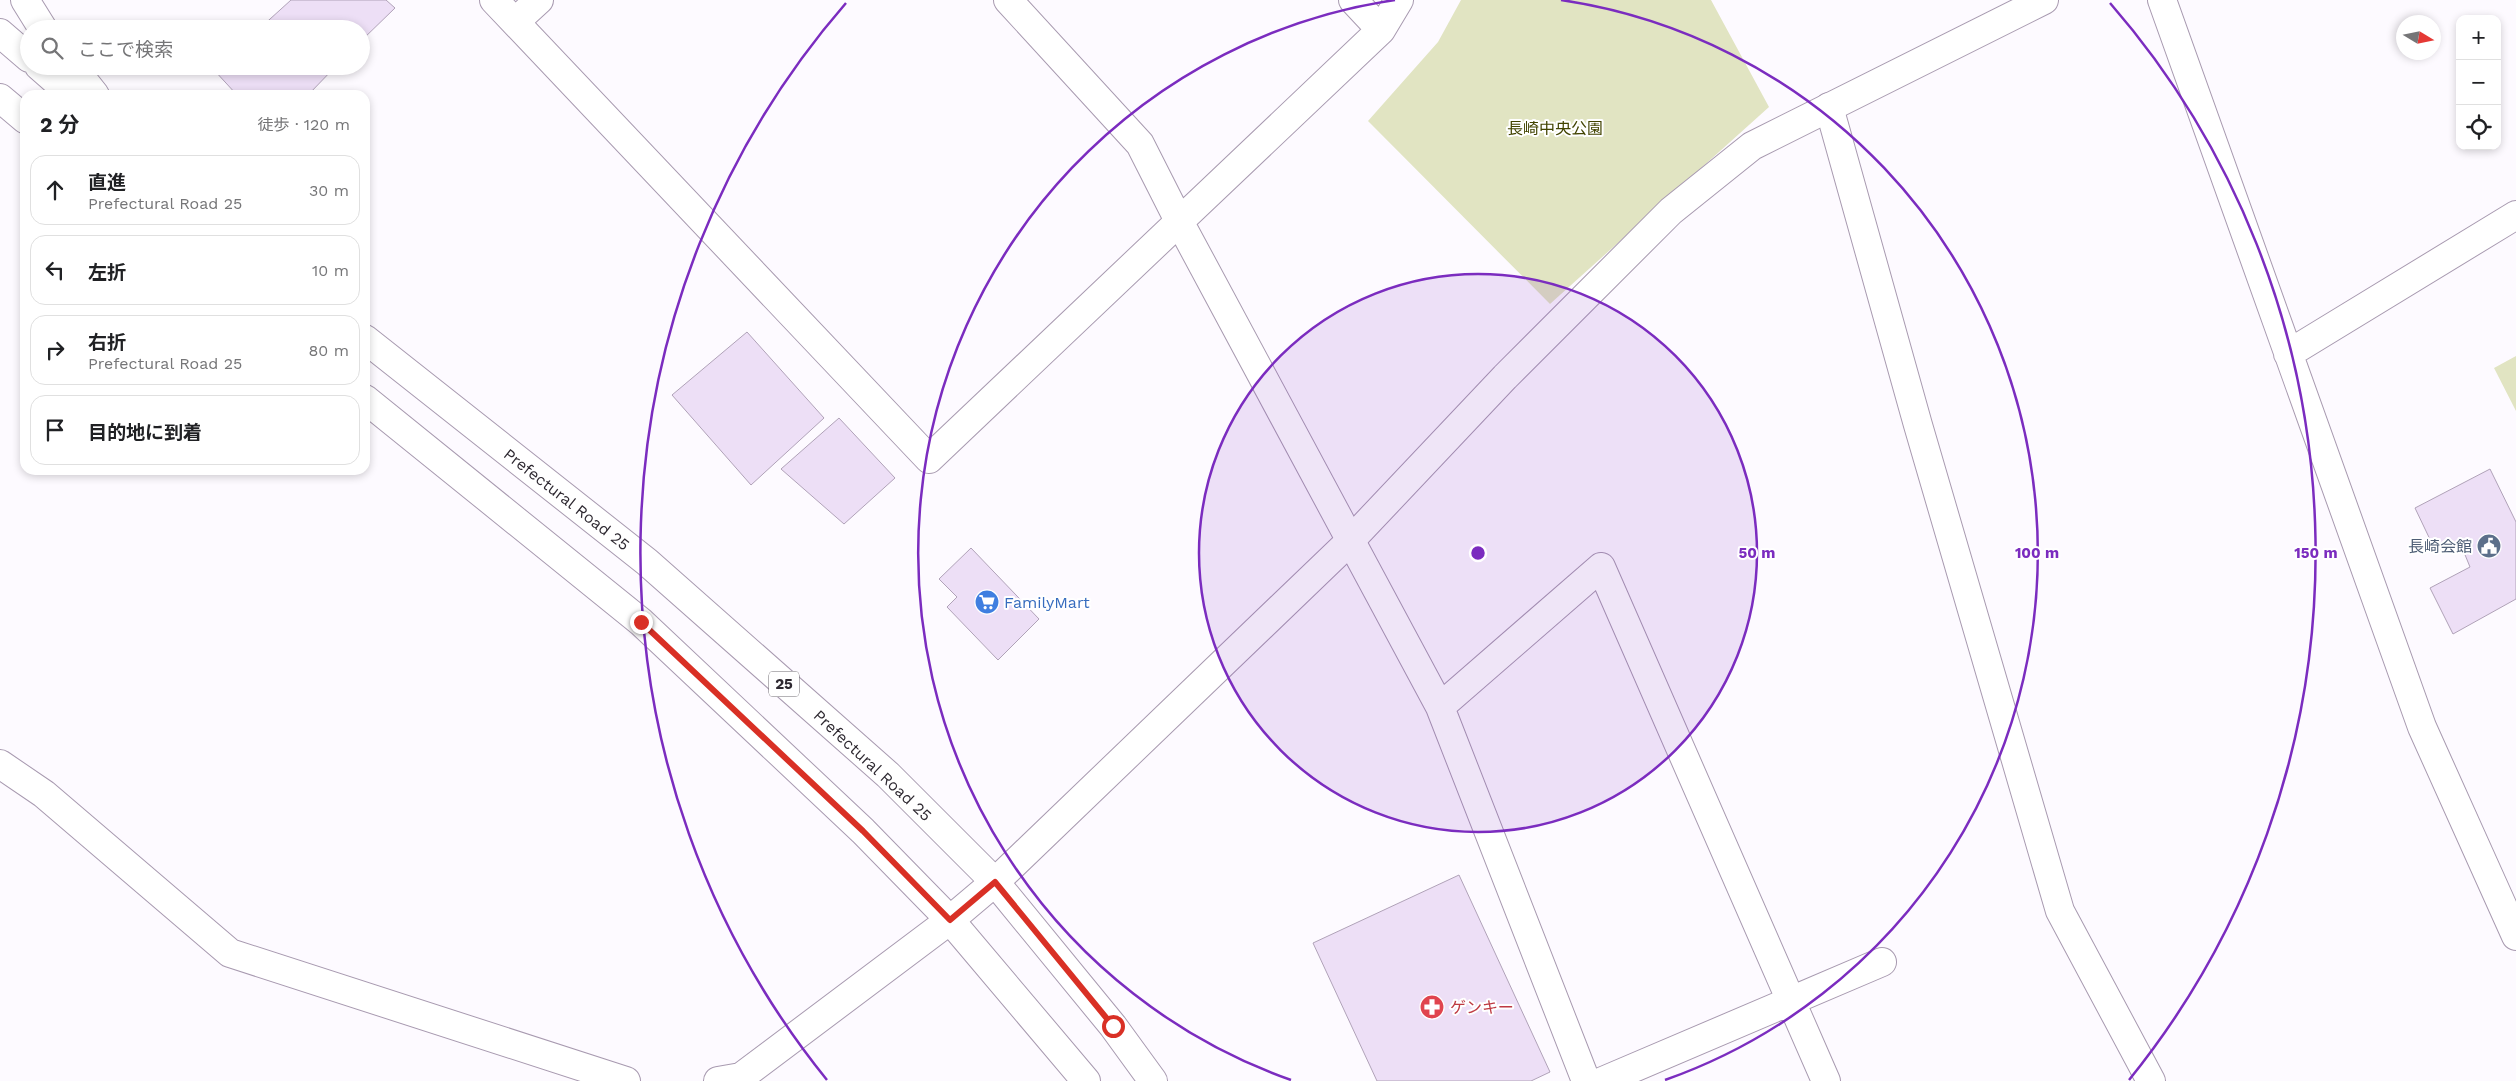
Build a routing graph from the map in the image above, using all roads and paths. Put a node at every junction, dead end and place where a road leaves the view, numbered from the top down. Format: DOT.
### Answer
graph roads {
  1 [pos="25,0"];
  2 [pos="494,0"];
  3 [pos="539,0"];
  4 [pos="1008,0"];
  5 [pos="1353,0"];
  6 [pos="1398,0"];
  7 [pos="2044,0"];
  8 [pos="2162,0"];
  9 [pos="37,20"];
  10 [pos="515,22"];
  11 [pos="1381,30"];
  12 [pos="0,33"];
  13 [pos="20,50"];
  14 [pos="49,75"];
  15 [pos="79,75"];
  16 [pos="66,90"];
  17 [pos="91,90"];
  18 [pos="0,98"];
  19 [pos="1829,107"];
  20 [pos="20,115"];
  21 [pos="2516,215"];
  22 [pos="1179,221"];
  23 [pos="370,343"];
  24 [pos="2288,354"];
  25 [pos="370,403"];
  26 [pos="1350,541"];
  27 [pos="1440,707"];
  28 [pos="0,764"];
  29 [pos="995,882"];
  30 [pos="950,920"];
  31 [pos="2516,936"];
  32 [pos="1882,962"];
  33 [pos="1790,1001"];
  34 [pos="734,1080"];
  35 [pos="626,1081"];
  36 [pos="1086,1081"];
  37 [pos="1153,1081"];
  38 [pos="1586,1081"];
  39 [pos="1603,1081"];
  40 [pos="1826,1081"];
  41 [pos="2151,1081"];
  1 -- 9 [label="main road"];
  2 -- 10 [label="main road"];
  3 -- 10 [label="main road"];
  4 -- 22 [label="main road"];
  5 -- 11 [label="main road"];
  6 -- 11 [label="main road"];
  7 -- 19 [label="main road"];
  8 -- 24 [label="main road"];
  10 -- 22 [label="main road"];
  11 -- 22 [label="main road"];
  12 -- 13 [label="main road"];
  14 -- 16 [label="main road"];
  15 -- 17 [label="main road"];
  18 -- 20 [label="main road"];
  19 -- 26 [label="main road"];
  19 -- 41 [label="main road"];
  21 -- 24 [label="main road"];
  22 -- 26 [label="main road"];
  23 -- 29 [label="main road, Prefectural Road 25 / 25"];
  24 -- 31 [label="main road"];
  25 -- 30 [label="main road"];
  26 -- 27 [label="main road"];
  26 -- 29 [label="main road"];
  27 -- 33 [label="main road"];
  27 -- 38 [label="main road"];
  28 -- 35 [label="main road"];
  29 -- 30 [label="main road"];
  29 -- 37 [label="main road, Prefectural Road 25 / 25"];
  30 -- 34 [label="main road"];
  30 -- 36 [label="main road"];
  32 -- 33 [label="main road"];
  33 -- 39 [label="main road"];
  33 -- 40 [label="main road"];
}
